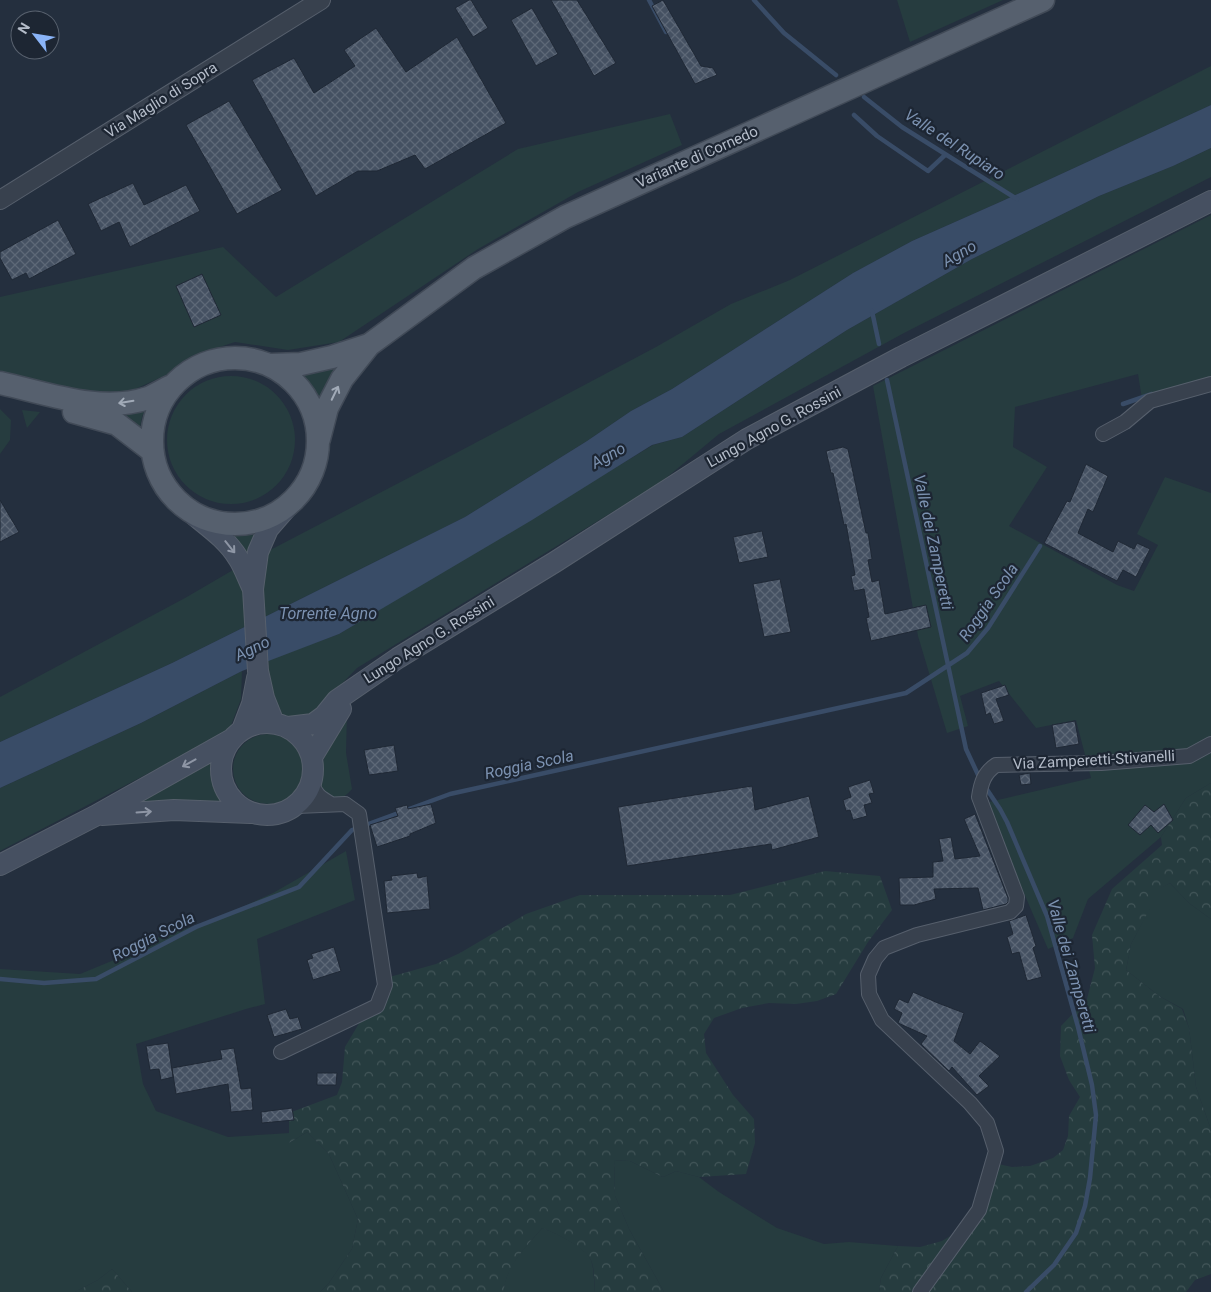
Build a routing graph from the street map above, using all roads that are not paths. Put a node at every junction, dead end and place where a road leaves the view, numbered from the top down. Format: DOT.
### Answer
graph roads {
  1 [pos="321,0"];
  2 [pos="1043,0"];
  3 [pos="0,200"];
  4 [pos="1211,201"];
  5 [pos="369,344"];
  6 [pos="272,366"];
  7 [pos="0,383"];
  8 [pos="1211,384"];
  9 [pos="172,386"];
  10 [pos="0,395"];
  11 [pos="1103,434"];
  12 [pos="319,439"];
  13 [pos="151,450"];
  14 [pos="288,506"];
  15 [pos="194,515"];
  16 [pos="253,590"];
  17 [pos="356,687"];
  18 [pos="258,701"];
  19 [pos="281,725"];
  20 [pos="237,734"];
  21 [pos="1211,744"];
  22 [pos="312,757"];
  23 [pos="312,782"];
  24 [pos="331,804"];
  25 [pos="297,806"];
  26 [pos="251,813"];
  27 [pos="95,816"];
  28 [pos="0,865"];
  29 [pos="281,1052"];
  30 [pos="920,1292"];
  1 -- 3 [label="street, Via Maglio di Sopra"];
  2 -- 5 [label="main road, Variante di Cornedo"];
  4 -- 17 [label="main road, Lungo Agno G. Rossini"];
  5 -- 6 [label="main road"];
  12 -- 5 [label="main road, one-way"];
  6 -- 9 [label="main road"];
  6 -- 12 [label="main road"];
  9 -- 7 [label="main road, one-way"];
  8 -- 11 [label="street"];
  9 -- 13 [label="main road"];
  10 -- 13 [label="main road"];
  12 -- 14 [label="main road"];
  13 -- 15 [label="main road"];
  14 -- 15 [label="main road"];
  14 -- 16 [label="main road"];
  15 -- 16 [label="main road, one-way"];
  16 -- 18 [label="main road"];
  17 -- 19 [label="main road, Lungo Agno G. Rossini"];
  17 -- 22 [label="main road, Lungo Agno G. Rossini"];
  18 -- 19 [label="main road"];
  18 -- 20 [label="main road"];
  19 -- 20 [label="main road, Lungo Agno G. Rossini"];
  19 -- 22 [label="main road"];
  20 -- 26 [label="main road"];
  20 -- 27 [label="main road, Lungo Agno G. Rossini, one-way"];
  21 -- 30 [label="street, Via Zamperetti-Stivanelli"];
  22 -- 23 [label="main road"];
  23 -- 24 [label="street"];
  23 -- 25 [label="main road"];
  24 -- 25 [label="street"];
  24 -- 29 [label="street"];
  25 -- 26 [label="main road, Lungo Agno G. Rossini"];
  27 -- 26 [label="main road, Lungo Agno G. Rossini, one-way"];
  27 -- 28 [label="main road, Lungo Agno G. Rossini"];
}
